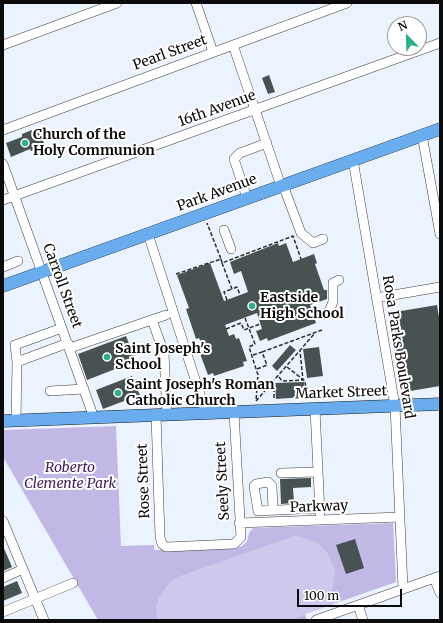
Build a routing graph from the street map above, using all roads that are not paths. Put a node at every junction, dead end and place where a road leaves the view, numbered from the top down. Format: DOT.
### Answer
graph roads {
  1 [pos="117,3"];
  2 [pos="196,3"];
  3 [pos="347,3"];
  4 [pos="440,43"];
  5 [pos="3,45"];
  6 [pos="233,45"];
  7 [pos="213,52"];
  8 [pos="256,110"];
  9 [pos="440,128"];
  10 [pos="3,130"];
  11 [pos="422,135"];
  12 [pos="267,143"];
  13 [pos="353,160"];
  14 [pos="3,164"];
  15 [pos="282,186"];
  16 [pos="14,196"];
  17 [pos="247,198"];
  18 [pos="3,200"];
  19 [pos="224,230"];
  20 [pos="148,234"];
  21 [pos="440,234"];
  22 [pos="323,239"];
  23 [pos="231,249"];
  24 [pos="18,261"];
  25 [pos="3,266"];
  26 [pos="43,272"];
  27 [pos="339,280"];
  28 [pos="3,286"];
  29 [pos="440,287"];
  30 [pos="376,298"];
  31 [pos="166,315"];
  32 [pos="325,315"];
  33 [pos="152,320"];
  34 [pos="62,328"];
  35 [pos="68,346"];
  36 [pos="17,362"];
  37 [pos="84,389"];
  38 [pos="50,391"];
  39 [pos="440,404"];
  40 [pos="311,405"];
  41 [pos="395,406"];
  42 [pos="234,412"];
  43 [pos="206,413"];
  44 [pos="161,415"];
  45 [pos="94,418"];
  46 [pos="16,421"];
  47 [pos="3,422"];
  48 [pos="318,472"];
  49 [pos="281,473"];
  50 [pos="320,508"];
  51 [pos="273,510"];
  52 [pos="400,518"];
  53 [pos="321,521"];
  54 [pos="239,523"];
  55 [pos="4,526"];
  56 [pos="234,544"];
  57 [pos="23,569"];
  58 [pos="437,577"];
  59 [pos="3,578"];
  60 [pos="73,583"];
  61 [pos="403,588"];
  62 [pos="440,593"];
  63 [pos="35,599"];
  64 [pos="358,605"];
  65 [pos="3,612"];
  66 [pos="317,619"];
  67 [pos="44,620"];
  68 [pos="363,620"];
  1 -- 5 [label="street"];
  2 -- 7 [label="street"];
  3 -- 6 [label="street, Pearl Street"];
  4 -- 8 [label="street, 16th Avenue"];
  6 -- 7 [label="street, Pearl Street"];
  6 -- 8 [label="street"];
  7 -- 10 [label="street, Pearl Street"];
  8 -- 12 [label="street"];
  8 -- 16 [label="street, 16th Avenue"];
  9 -- 11 [label="main road, Park Avenue"];
  11 -- 13 [label="main road, Park Avenue"];
  11 -- 21 [label="street"];
  12 -- 15 [label="street"];
  12 -- 17 [label="street"];
  13 -- 15 [label="main road, Park Avenue"];
  13 -- 30 [label="street, Rosa Parks Boulevard"];
  14 -- 16 [label="street, Carroll Street"];
  15 -- 17 [label="main road, Park Avenue"];
  15 -- 22 [label="street"];
  16 -- 18 [label="street, 16th Avenue"];
  16 -- 26 [label="street, Carroll Street"];
  17 -- 20 [label="main road, Park Avenue"];
  19 -- 23 [label="street"];
  20 -- 26 [label="main road, Park Avenue"];
  20 -- 43 [label="street"];
  24 -- 25 [label="street"];
  26 -- 28 [label="main road, Park Avenue"];
  26 -- 34 [label="street, Carroll Street"];
  27 -- 32 [label="street"];
  29 -- 30 [label="street"];
  30 -- 41 [label="street, Rosa Parks Boulevard"];
  31 -- 33 [label="street"];
  33 -- 35 [label="street"];
  33 -- 44 [label="street, Rose Street"];
  34 -- 35 [label="street, Carroll Street"];
  34 -- 36 [label="street"];
  35 -- 36 [label="street"];
  35 -- 37 [label="street, Carroll Street"];
  36 -- 46 [label="street"];
  37 -- 38 [label="street"];
  37 -- 45 [label="street, Carroll Street"];
  39 -- 41 [label="main road, Market Street"];
  40 -- 41 [label="main road, Market Street"];
  40 -- 42 [label="main road, Market Street"];
  40 -- 48 [label="street"];
  41 -- 52 [label="street, Rosa Parks Boulevard"];
  42 -- 43 [label="main road, Market Street"];
  42 -- 54 [label="street, Seely Street"];
  43 -- 44 [label="main road, Market Street"];
  44 -- 45 [label="main road, Market Street"];
  44 -- 56 [label="street, Rose Street"];
  45 -- 46 [label="main road, Market Street"];
  46 -- 47 [label="main road, Market Street"];
  48 -- 49 [label="street"];
  48 -- 50 [label="street"];
  50 -- 51 [label="street"];
  50 -- 53 [label="street"];
  52 -- 53 [label="street, Parkway"];
  52 -- 61 [label="street, Rosa Parks Boulevard"];
  53 -- 54 [label="street, Parkway"];
  54 -- 56 [label="street, Seely Street"];
  55 -- 57 [label="street"];
  57 -- 59 [label="street"];
  57 -- 63 [label="street"];
  58 -- 61 [label="street"];
  58 -- 62 [label="street"];
  60 -- 63 [label="street"];
  61 -- 64 [label="street"];
  63 -- 65 [label="street"];
  63 -- 67 [label="street"];
  64 -- 66 [label="street"];
  64 -- 68 [label="street"];
}
